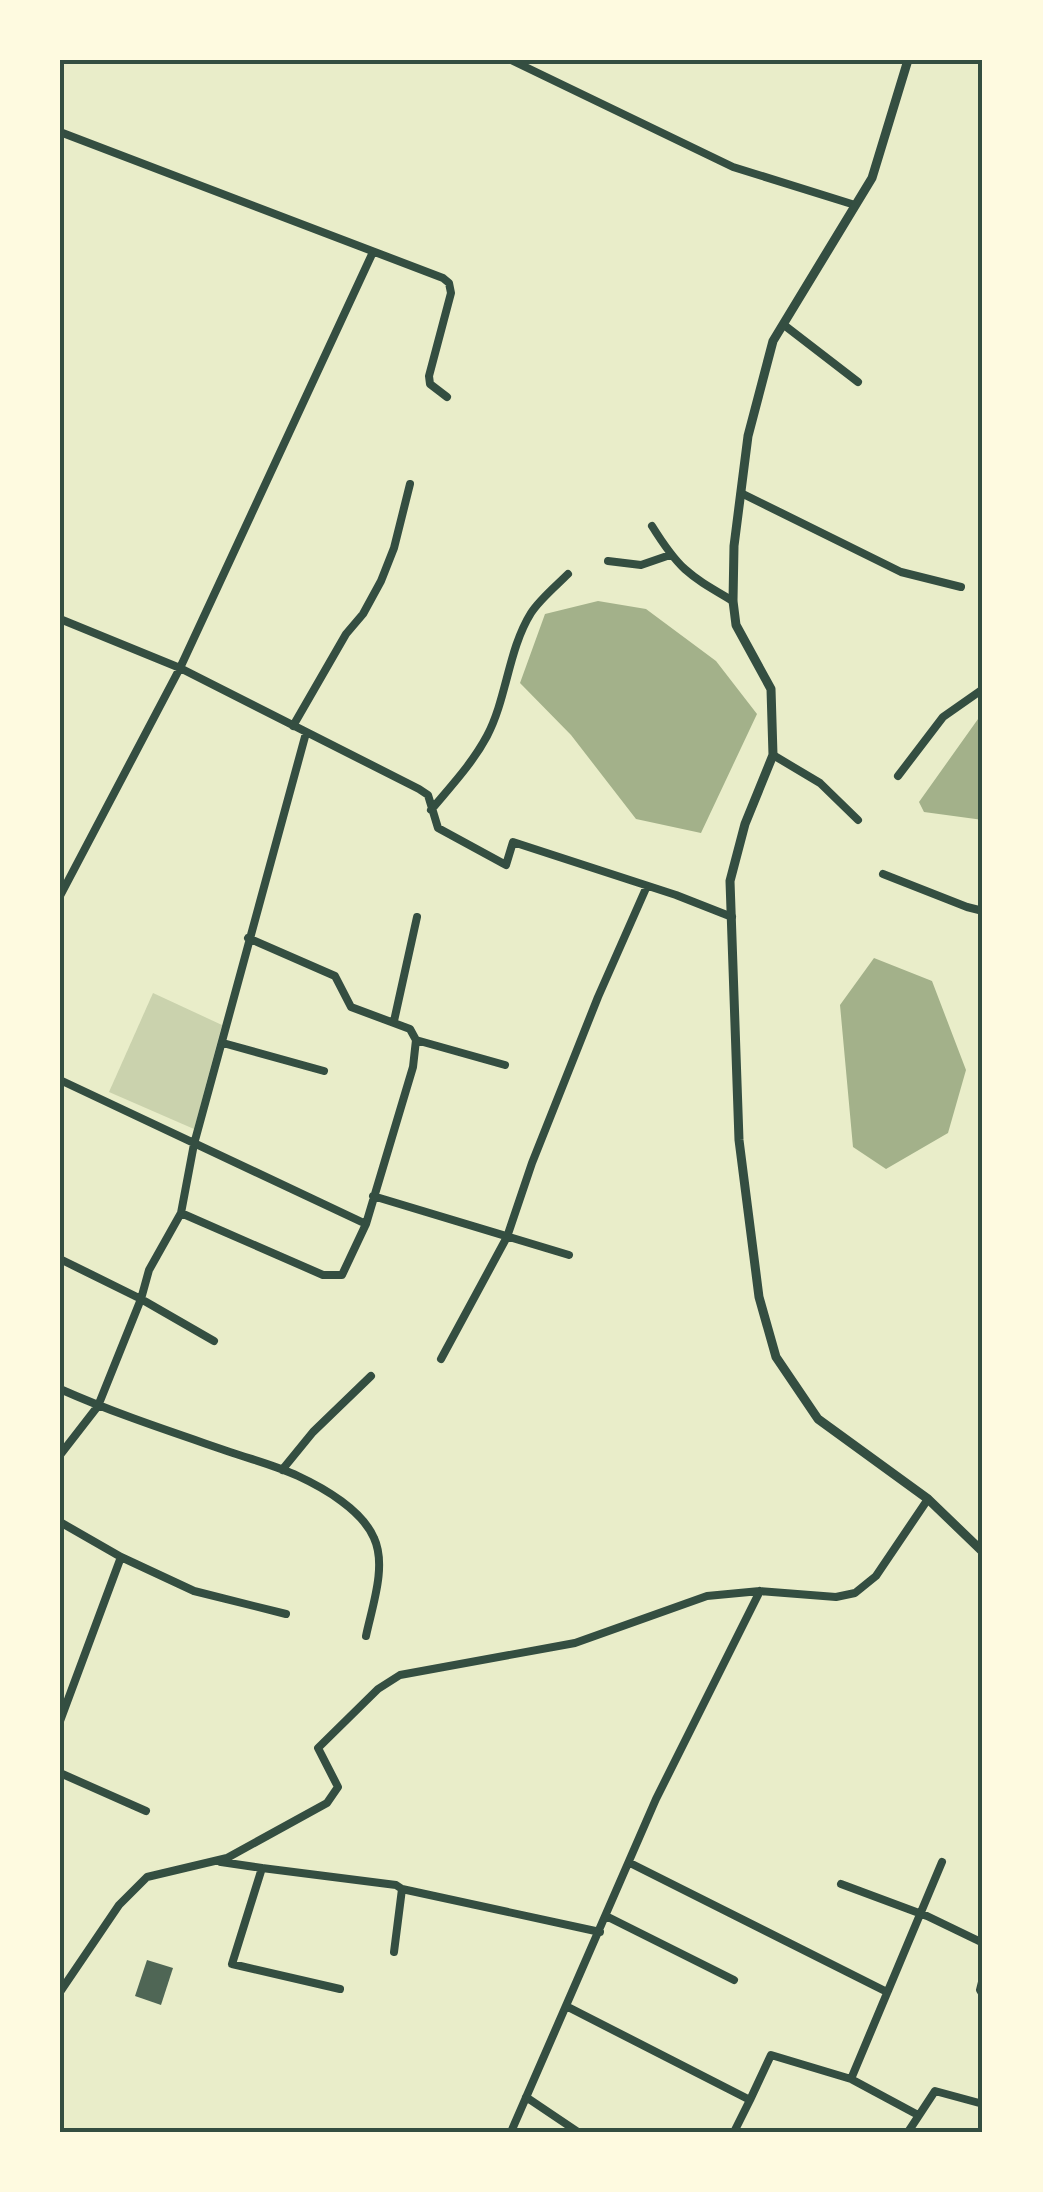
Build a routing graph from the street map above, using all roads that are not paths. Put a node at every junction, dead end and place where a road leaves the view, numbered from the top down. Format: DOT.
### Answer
graph roads {
  1 [pos="511,60"];
  2 [pos="908,60"];
  3 [pos="60,132"];
  4 [pos="855,204"];
  5 [pos="373,252"];
  6 [pos="784,325"];
  7 [pos="858,382"];
  8 [pos="447,397"];
  9 [pos="410,484"];
  10 [pos="740,493"];
  11 [pos="652,526"];
  12 [pos="670,555"];
  13 [pos="608,561"];
  14 [pos="568,574"];
  15 [pos="961,588"];
  16 [pos="734,600"];
  17 [pos="60,619"];
  18 [pos="180,668"];
  19 [pos="983,689"];
  20 [pos="292,726"];
  21 [pos="306,732"];
  22 [pos="773,754"];
  23 [pos="898,776"];
  24 [pos="430,810"];
  25 [pos="858,820"];
  26 [pos="883,874"];
  27 [pos="647,886"];
  28 [pos="60,896"];
  29 [pos="983,913"];
  30 [pos="416,917"];
  31 [pos="732,918"];
  32 [pos="248,938"];
  33 [pos="394,1021"];
  34 [pos="416,1040"];
  35 [pos="223,1043"];
  36 [pos="505,1064"];
  37 [pos="324,1071"];
  38 [pos="60,1080"];
  39 [pos="194,1144"];
  40 [pos="373,1196"];
  41 [pos="182,1212"];
  42 [pos="366,1224"];
  43 [pos="507,1237"];
  44 [pos="568,1255"];
  45 [pos="60,1260"];
  46 [pos="141,1299"];
  47 [pos="214,1341"];
  48 [pos="441,1359"];
  49 [pos="370,1376"];
  50 [pos="60,1389"];
  51 [pos="98,1406"];
  52 [pos="60,1454"];
  53 [pos="282,1470"];
  54 [pos="928,1499"];
  55 [pos="60,1522"];
  56 [pos="983,1552"];
  57 [pos="121,1557"];
  58 [pos="760,1591"];
  59 [pos="286,1614"];
  60 [pos="366,1636"];
  61 [pos="60,1721"];
  62 [pos="60,1773"];
  63 [pos="146,1810"];
  64 [pos="216,1861"];
  65 [pos="630,1862"];
  66 [pos="942,1862"];
  67 [pos="262,1868"];
  68 [pos="841,1884"];
  69 [pos="402,1889"];
  70 [pos="920,1913"];
  71 [pos="606,1916"];
  72 [pos="600,1932"];
  73 [pos="983,1943"];
  74 [pos="394,1952"];
  75 [pos="983,1978"];
  76 [pos="734,1980"];
  77 [pos="340,1989"];
  78 [pos="60,1992"];
  79 [pos="887,1992"];
  80 [pos="983,1995"];
  81 [pos="566,2006"];
  82 [pos="851,2079"];
  83 [pos="526,2097"];
  84 [pos="750,2100"];
  85 [pos="983,2104"];
  86 [pos="918,2114"];
  87 [pos="511,2132"];
  88 [pos="578,2132"];
  89 [pos="734,2132"];
  90 [pos="908,2132"];
  1 -- 4 [label="street"];
  2 -- 4 [label="street"];
  3 -- 5 [label="street"];
  4 -- 6 [label="street"];
  5 -- 8 [label="street"];
  5 -- 18 [label="street"];
  6 -- 7 [label="street"];
  6 -- 10 [label="street"];
  9 -- 20 [label="street"];
  10 -- 15 [label="street"];
  10 -- 16 [label="street"];
  11 -- 12 [label="street"];
  12 -- 13 [label="street"];
  12 -- 16 [label="street"];
  14 -- 24 [label="street"];
  16 -- 22 [label="street"];
  17 -- 18 [label="street"];
  18 -- 20 [label="street"];
  18 -- 28 [label="street"];
  19 -- 23 [label="street"];
  20 -- 21 [label="street"];
  21 -- 24 [label="street"];
  21 -- 32 [label="street"];
  22 -- 25 [label="street"];
  22 -- 31 [label="street"];
  24 -- 27 [label="street"];
  26 -- 29 [label="street"];
  27 -- 31 [label="street"];
  27 -- 43 [label="street"];
  30 -- 33 [label="street"];
  31 -- 54 [label="street"];
  32 -- 33 [label="street"];
  32 -- 35 [label="street"];
  33 -- 34 [label="street"];
  34 -- 36 [label="street"];
  34 -- 40 [label="street"];
  35 -- 37 [label="street"];
  35 -- 39 [label="street"];
  38 -- 39 [label="street"];
  39 -- 41 [label="street"];
  39 -- 42 [label="street"];
  40 -- 42 [label="street"];
  40 -- 43 [label="street"];
  41 -- 42 [label="street"];
  41 -- 46 [label="street"];
  43 -- 44 [label="street"];
  43 -- 48 [label="street"];
  45 -- 46 [label="street"];
  46 -- 47 [label="street"];
  46 -- 51 [label="street"];
  49 -- 53 [label="street"];
  50 -- 51 [label="street"];
  51 -- 52 [label="street"];
  51 -- 53 [label="street"];
  53 -- 60 [label="street"];
  54 -- 56 [label="street"];
  54 -- 58 [label="street"];
  55 -- 57 [label="street"];
  57 -- 59 [label="street"];
  57 -- 61 [label="street"];
  58 -- 64 [label="street"];
  58 -- 65 [label="street"];
  62 -- 63 [label="street"];
  64 -- 67 [label="street"];
  64 -- 78 [label="street"];
  65 -- 71 [label="street"];
  65 -- 79 [label="street"];
  66 -- 70 [label="street"];
  67 -- 69 [label="street"];
  67 -- 77 [label="street"];
  68 -- 70 [label="street"];
  69 -- 72 [label="street"];
  69 -- 74 [label="street"];
  70 -- 73 [label="street"];
  70 -- 79 [label="street"];
  71 -- 72 [label="street"];
  71 -- 76 [label="street"];
  72 -- 81 [label="street"];
  75 -- 80 [label="street"];
  79 -- 82 [label="street"];
  81 -- 83 [label="street"];
  81 -- 84 [label="street"];
  82 -- 84 [label="street"];
  82 -- 86 [label="street"];
  83 -- 87 [label="street"];
  83 -- 88 [label="street"];
  84 -- 89 [label="street"];
  85 -- 86 [label="street"];
  86 -- 90 [label="street"];
}
